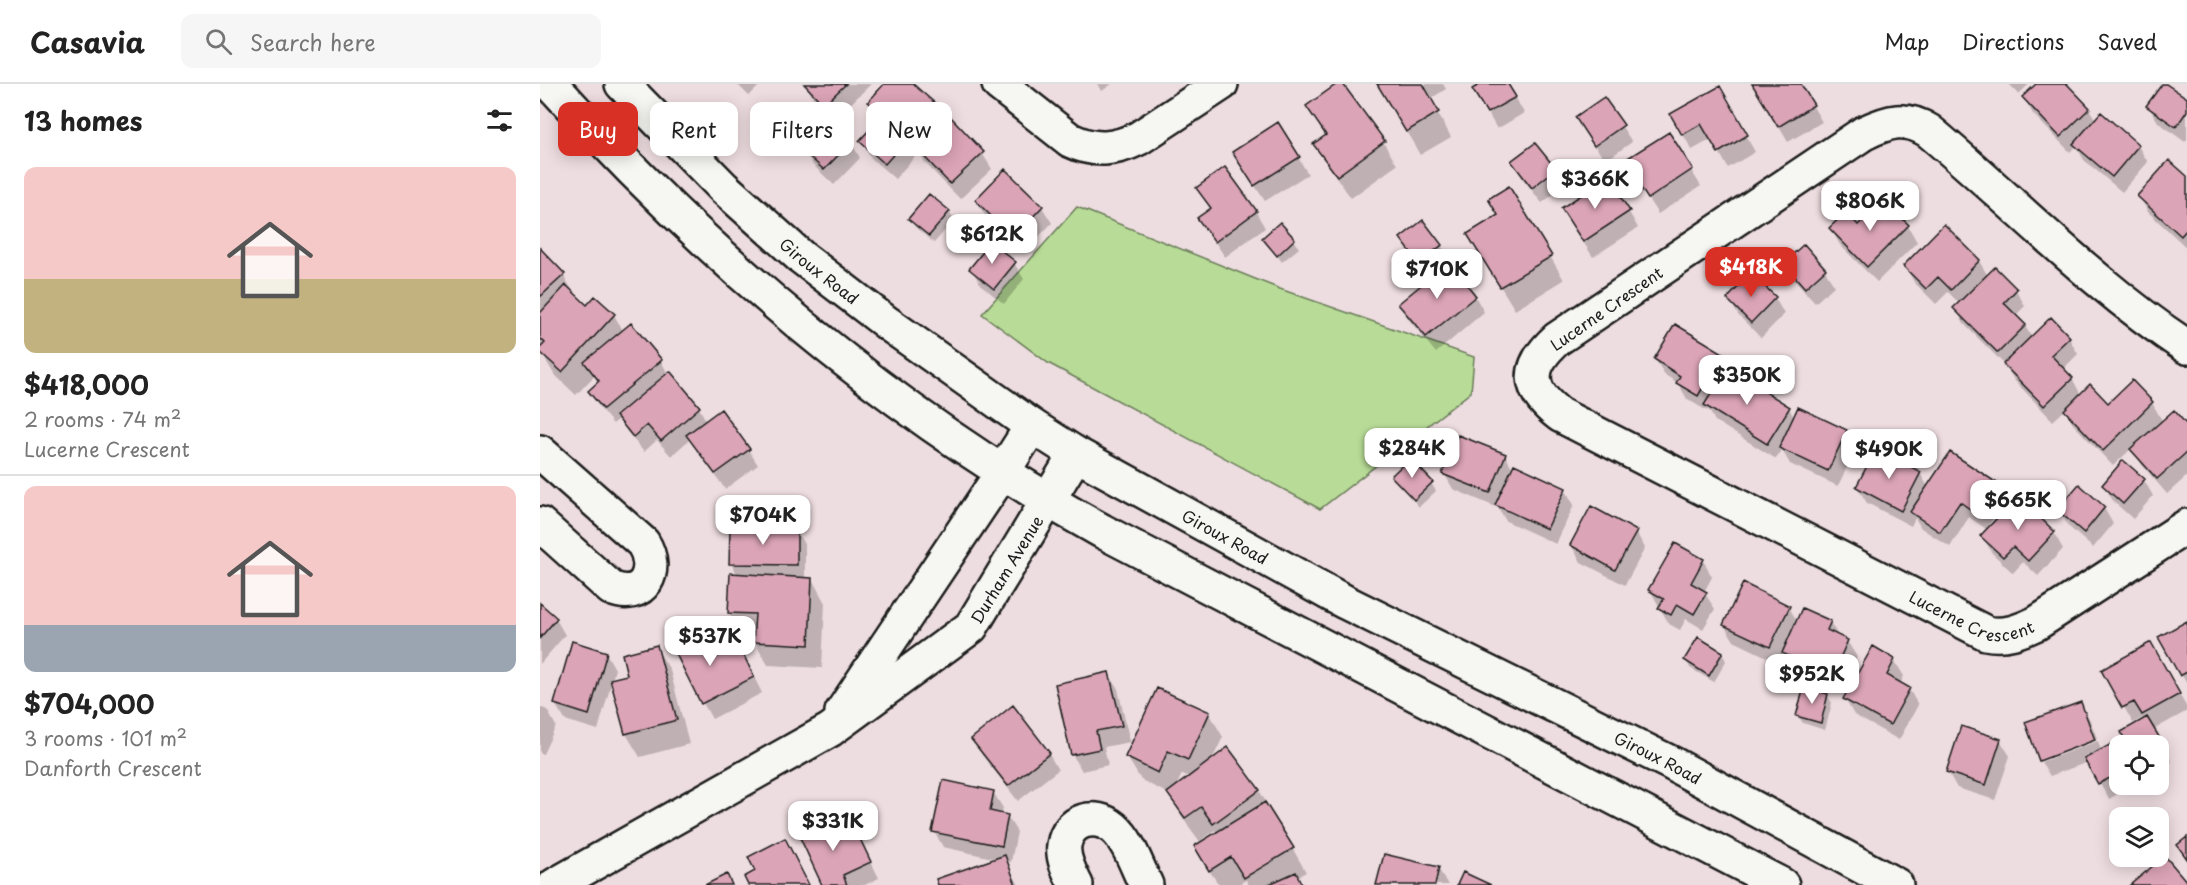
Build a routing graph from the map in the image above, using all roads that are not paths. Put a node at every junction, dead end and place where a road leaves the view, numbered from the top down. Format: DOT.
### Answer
graph roads {
  1 [pos="551,84"];
  2 [pos="622,84"];
  3 [pos="999,84"];
  4 [pos="1221,84"];
  5 [pos="2187,347"];
  6 [pos="1032,426"];
  7 [pos="540,452"];
  8 [pos="1077,454"];
  9 [pos="1002,473"];
  10 [pos="1048,501"];
  11 [pos="540,524"];
  12 [pos="2187,526"];
  13 [pos="830,730"];
  14 [pos="555,885"];
  15 [pos="1076,885"];
  16 [pos="1146,885"];
  17 [pos="1782,885"];
  18 [pos="1896,885"];
  1 -- 9 [label="street"];
  2 -- 6 [label="street, Giroux Road"];
  3 -- 4 [label="street"];
  5 -- 12 [label="street, Lucerne Crescent"];
  6 -- 8 [label="street, Giroux Road"];
  6 -- 9 [label="street, Durham Avenue"];
  7 -- 11 [label="street"];
  8 -- 10 [label="street, Durham Avenue"];
  8 -- 18 [label="street, Giroux Road"];
  9 -- 10 [label="street"];
  9 -- 13 [label="street, Durham Avenue"];
  10 -- 13 [label="street, Durham Avenue"];
  10 -- 17 [label="street"];
  13 -- 14 [label="street, Durham Avenue"];
  15 -- 16 [label="street"];
}
